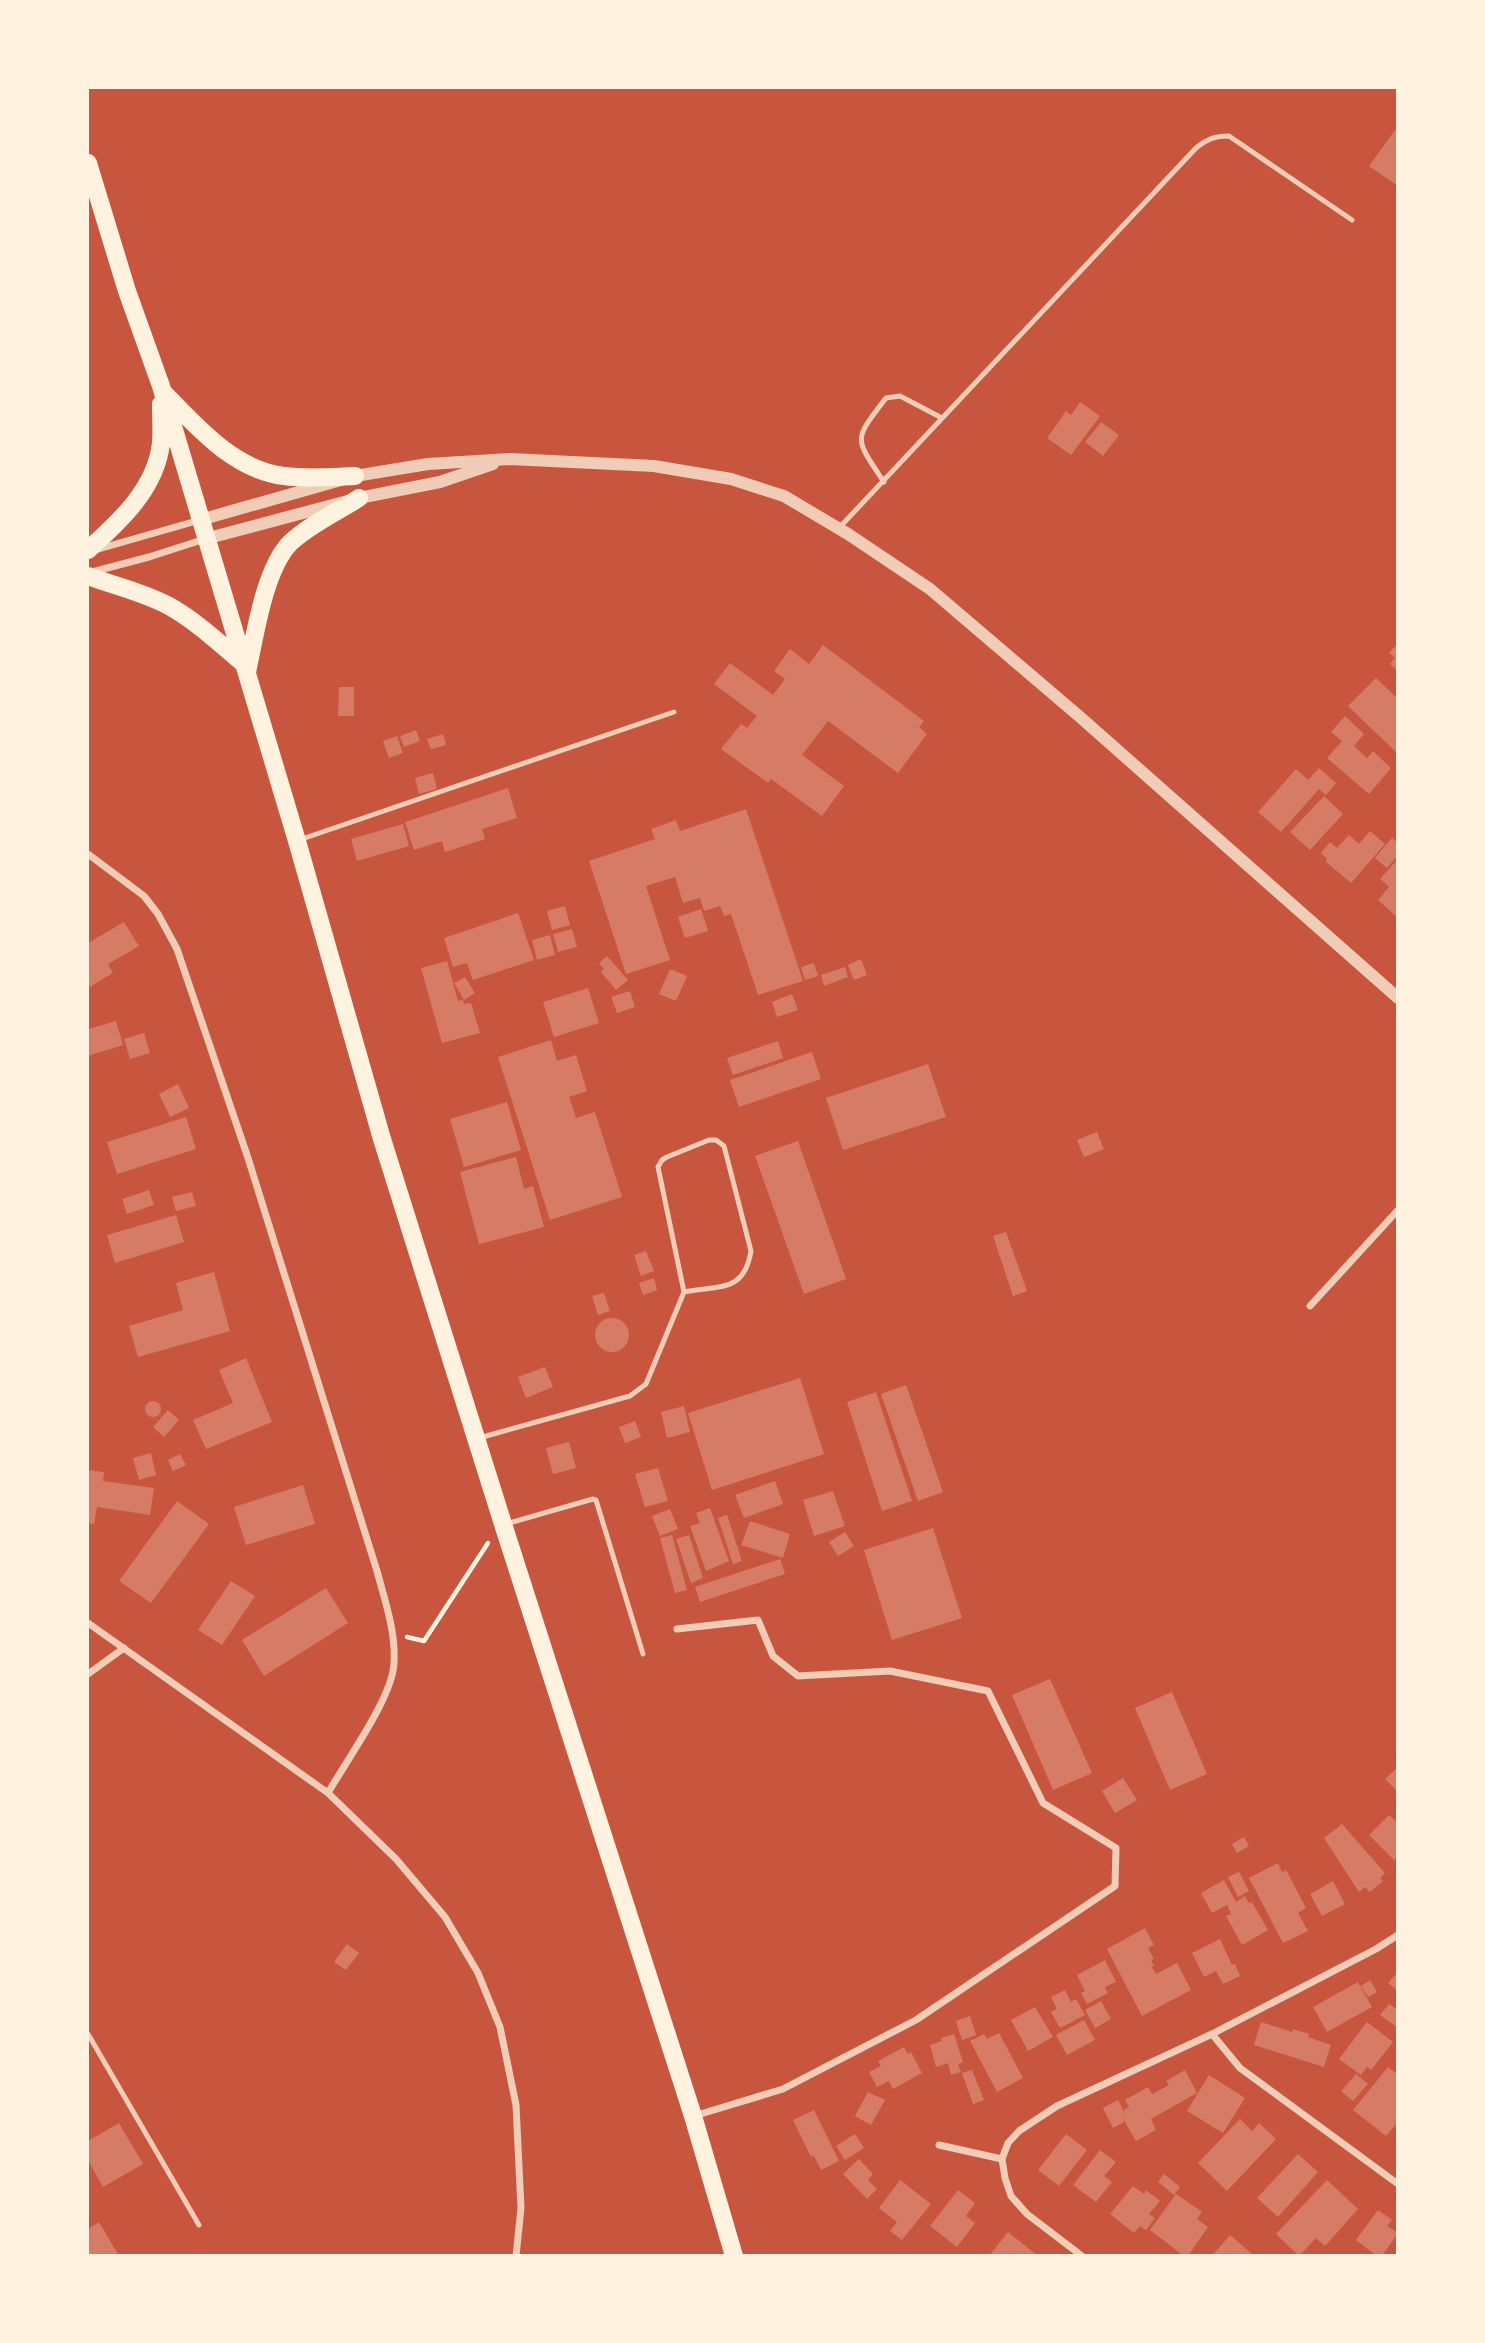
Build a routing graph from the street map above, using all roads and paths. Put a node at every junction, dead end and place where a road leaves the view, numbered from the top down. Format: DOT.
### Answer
graph roads {
  1 [pos="88,163"];
  2 [pos="1352,220"];
  3 [pos="161,388"];
  4 [pos="942,418"];
  5 [pos="510,459"];
  6 [pos="355,476"];
  7 [pos="884,482"];
  8 [pos="359,498"];
  9 [pos="200,520"];
  10 [pos="839,528"];
  11 [pos="205,539"];
  12 [pos="88,551"];
  13 [pos="88,575"];
  14 [pos="245,667"];
  15 [pos="674,712"];
  16 [pos="296,841"];
  17 [pos="88,854"];
  18 [pos="1398,998"];
  19 [pos="1398,1210"];
  20 [pos="684,1292"];
  21 [pos="1310,1306"];
  22 [pos="476,1439"];
  23 [pos="503,1524"];
  24 [pos="490,1539"];
  25 [pos="88,1623"];
  26 [pos="677,1629"];
  27 [pos="393,1633"];
  28 [pos="124,1648"];
  29 [pos="643,1654"];
  30 [pos="88,1674"];
  31 [pos="328,1793"];
  32 [pos="1398,1935"];
  33 [pos="88,2034"];
  34 [pos="1212,2034"];
  35 [pos="693,2116"];
  36 [pos="939,2145"];
  37 [pos="1002,2159"];
  38 [pos="1398,2183"];
  39 [pos="199,2225"];
  40 [pos="516,2256"];
  41 [pos="734,2256"];
  42 [pos="1082,2256"];
  1 -- 3 [label="main road"];
  2 -- 4 [label="lane"];
  3 -- 6 [label="main road"];
  3 -- 9 [label="main road"];
  3 -- 12 [label="main road"];
  4 -- 7 [label="lane"];
  4 -- 7 [label="lane"];
  5 -- 6 [label="street"];
  5 -- 8 [label="street"];
  5 -- 10 [label="street"];
  6 -- 9 [label="street"];
  7 -- 10 [label="lane"];
  8 -- 11 [label="street"];
  8 -- 14 [label="main road"];
  9 -- 11 [label="main road"];
  9 -- 12 [label="street"];
  10 -- 18 [label="street"];
  11 -- 13 [label="street"];
  11 -- 14 [label="main road"];
  13 -- 14 [label="main road"];
  14 -- 16 [label="main road"];
  15 -- 16 [label="lane"];
  16 -- 22 [label="main road"];
  17 -- 27 [label="street"];
  19 -- 21 [label="street"];
  20 -- 20 [label="lane"];
  20 -- 22 [label="lane"];
  22 -- 23 [label="main road"];
  23 -- 29 [label="lane"];
  23 -- 35 [label="main road"];
  24 -- 27 [label="path"];
  25 -- 28 [label="street"];
  26 -- 35 [label="street"];
  27 -- 31 [label="street"];
  28 -- 30 [label="street"];
  28 -- 31 [label="street"];
  31 -- 40 [label="street"];
  32 -- 34 [label="street"];
  33 -- 39 [label="lane"];
  34 -- 37 [label="street"];
  34 -- 38 [label="street"];
  35 -- 41 [label="main road"];
  36 -- 37 [label="street"];
  37 -- 42 [label="street"];
}
